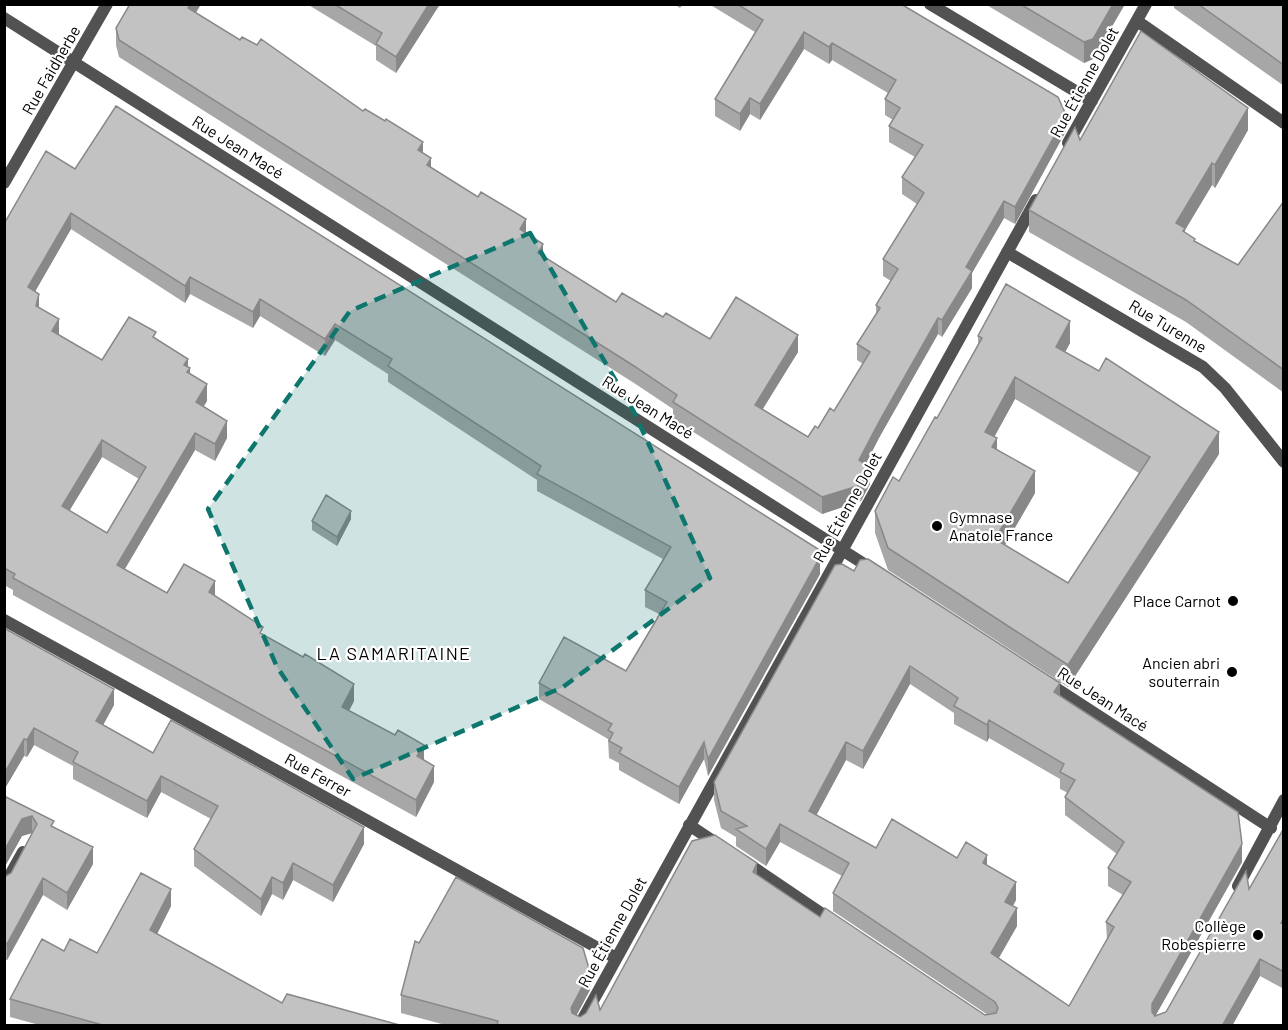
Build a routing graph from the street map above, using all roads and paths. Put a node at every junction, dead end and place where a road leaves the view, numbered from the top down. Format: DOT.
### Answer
graph roads {
  1 [pos="108,4"];
  2 [pos="930,4"];
  3 [pos="1146,4"];
  4 [pos="4,18"];
  5 [pos="1137,21"];
  6 [pos="74,62"];
  7 [pos="1092,101"];
  8 [pos="1284,123"];
  9 [pos="1064,151"];
  10 [pos="4,183"];
  11 [pos="1041,192"];
  12 [pos="1007,252"];
  13 [pos="1284,462"];
  14 [pos="842,550"];
  15 [pos="882,576"];
  16 [pos="4,620"];
  17 [pos="1033,673"];
  18 [pos="1284,800"];
  19 [pos="689,825"];
  20 [pos="1271,828"];
  21 [pos="29,840"];
  22 [pos="4,885"];
  23 [pos="1230,901"];
  24 [pos="844,928"];
  25 [pos="616,957"];
  26 [pos="579,1026"];
  1 -- 6 [label="street, Rue Faidherbe"];
  2 -- 7 [label="street"];
  3 -- 5 [label="street, Rue Étienne Dolet"];
  4 -- 6 [label="street, Rue Jean Macé"];
  5 -- 7 [label="street, Rue Étienne Dolet"];
  5 -- 8 [label="street"];
  6 -- 10 [label="street, Rue Faidherbe"];
  6 -- 14 [label="street, Rue Jean Macé"];
  7 -- 9 [label="street, Rue Étienne Dolet"];
  11 -- 12 [label="street, Rue Étienne Dolet"];
  12 -- 13 [label="street, Rue Turenne"];
  12 -- 14 [label="street, Rue Étienne Dolet"];
  14 -- 15 [label="street, Rue Jean Macé"];
  14 -- 19 [label="street, Rue Étienne Dolet"];
  16 -- 25 [label="street, Rue Ferrer"];
  17 -- 20 [label="street, Rue Jean Macé"];
  18 -- 20 [label="street"];
  19 -- 24 [label="street"];
  19 -- 25 [label="street, Rue Étienne Dolet"];
  20 -- 23 [label="street"];
  21 -- 22 [label="street"];
  25 -- 26 [label="street, Rue Étienne Dolet"];
}
